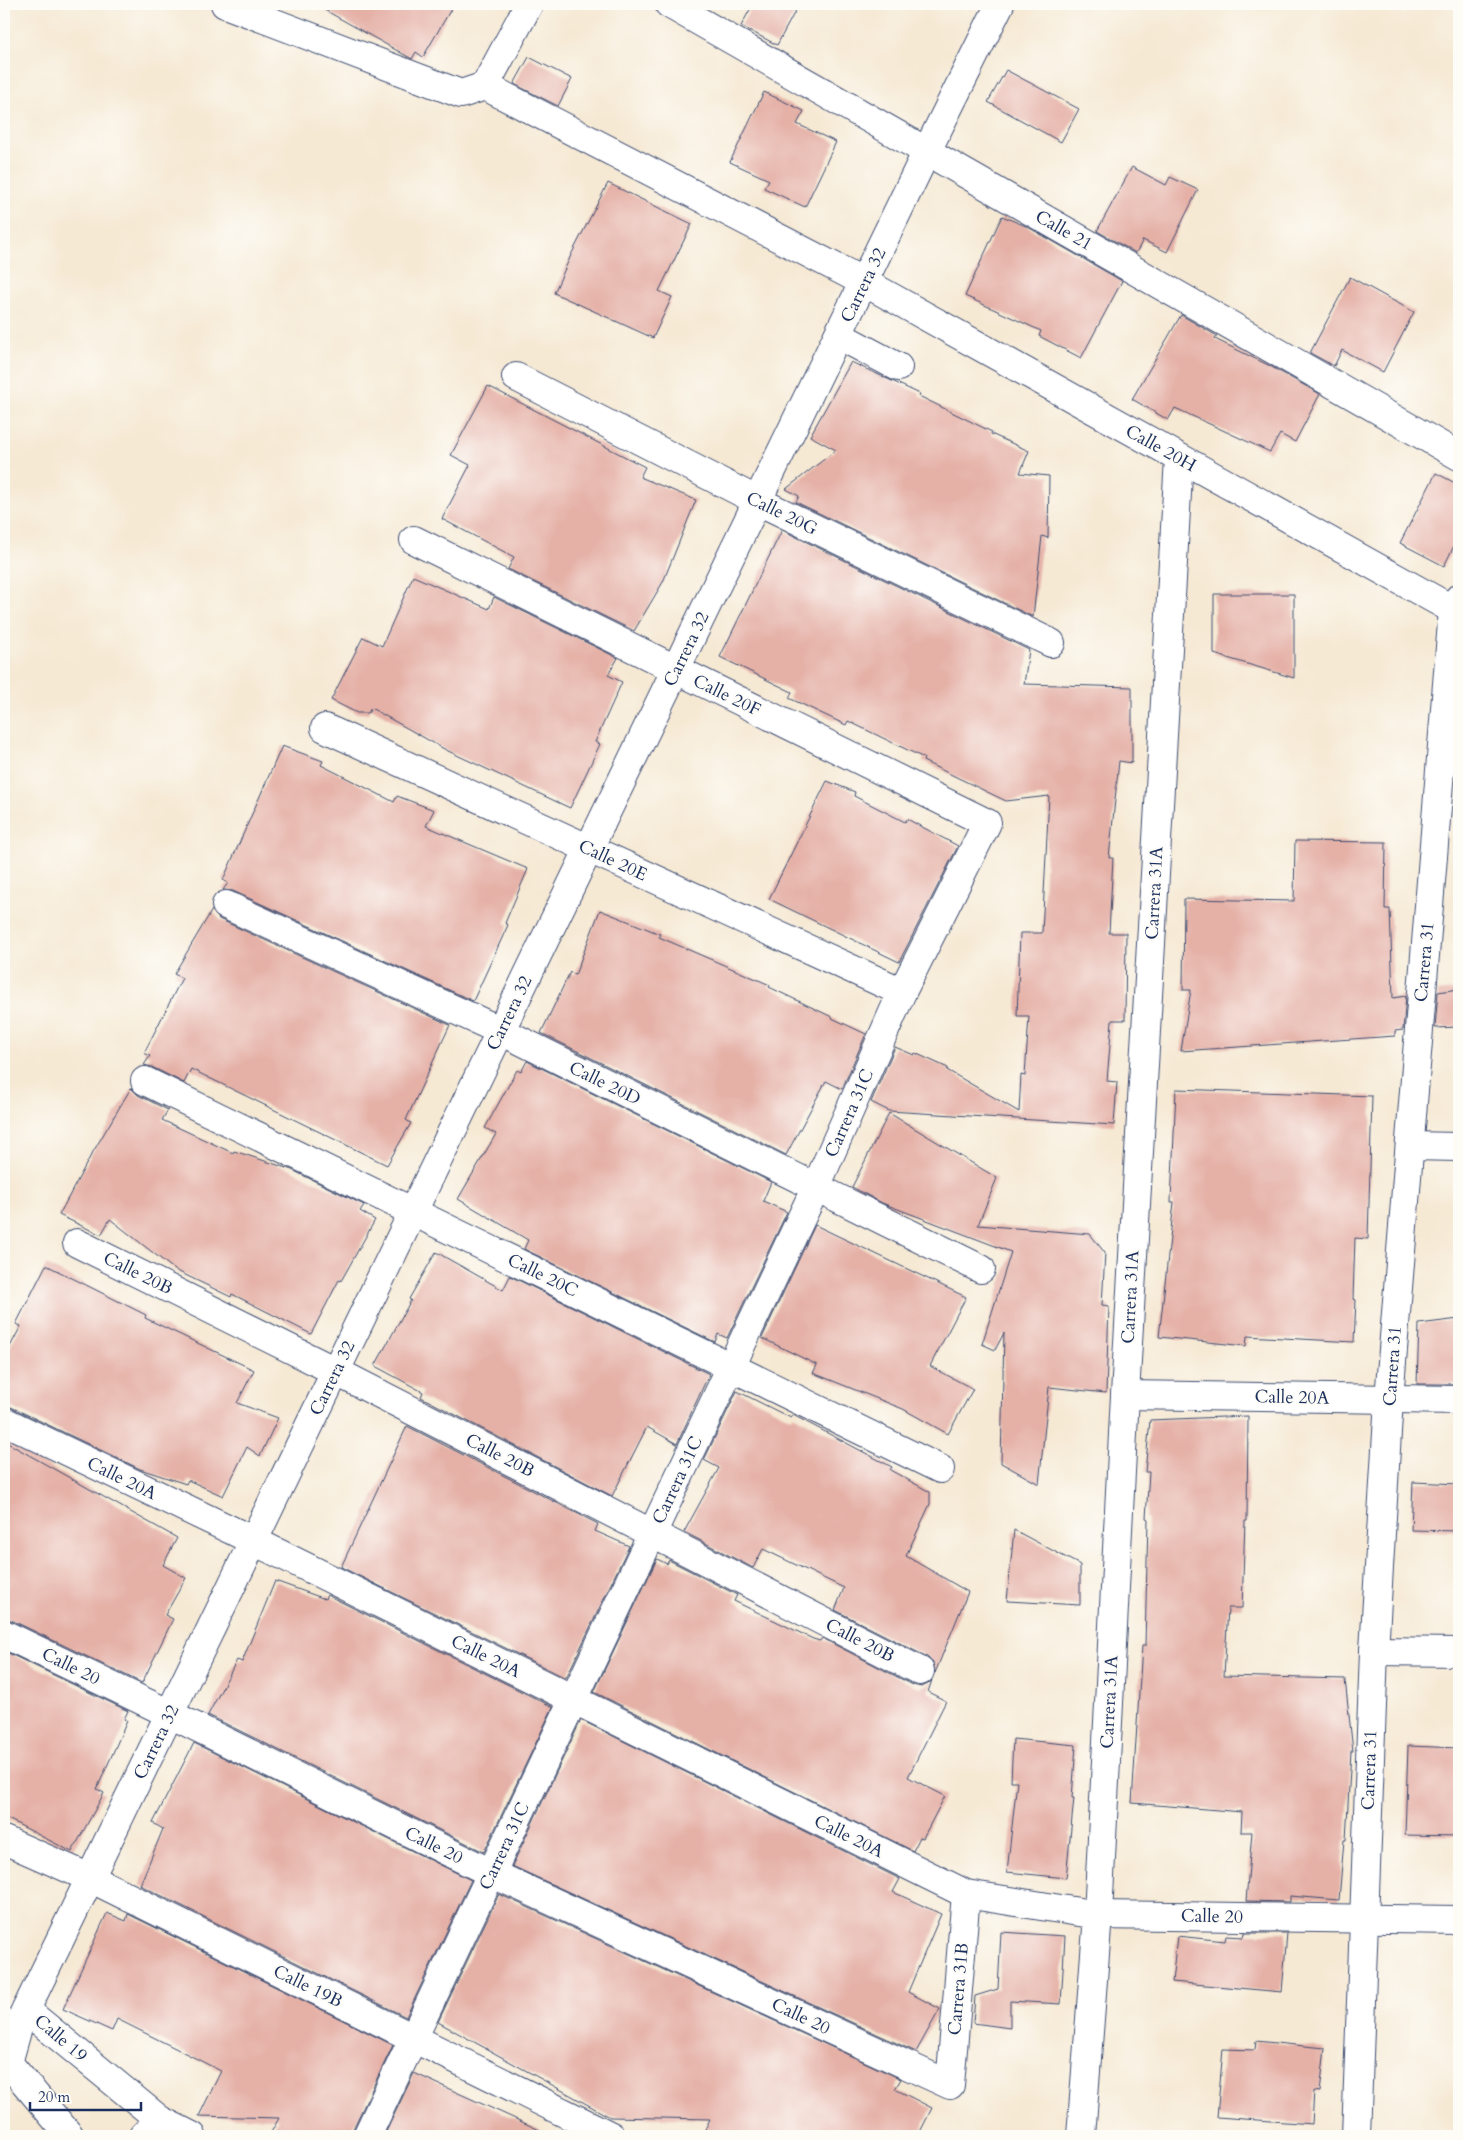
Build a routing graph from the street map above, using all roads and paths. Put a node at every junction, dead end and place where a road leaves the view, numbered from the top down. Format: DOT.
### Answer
graph roads {
  1 [pos="225,4"];
  2 [pos="530,4"];
  3 [pos="669,4"];
  4 [pos="1000,4"];
  5 [pos="485,86"];
  6 [pos="927,152"];
  7 [pos="864,282"];
  8 [pos="838,334"];
  9 [pos="898,367"];
  10 [pos="516,377"];
  11 [pos="1459,456"];
  12 [pos="1180,458"];
  13 [pos="758,501"];
  14 [pos="414,540"];
  15 [pos="1457,607"];
  16 [pos="1051,643"];
  17 [pos="676,669"];
  18 [pos="324,728"];
  19 [pos="987,823"];
  20 [pos="589,848"];
  21 [pos="226,905"];
  22 [pos="902,992"];
  23 [pos="501,1031"];
  24 [pos="145,1082"];
  25 [pos="1410,1146"];
  26 [pos="1459,1147"];
  27 [pos="816,1188"];
  28 [pos="413,1212"];
  29 [pos="77,1243"];
  30 [pos="980,1270"];
  31 [pos="730,1367"];
  32 [pos="336,1371"];
  33 [pos="1124,1395"];
  34 [pos="1389,1399"];
  35 [pos="1459,1400"];
  36 [pos="4,1421"];
  37 [pos="940,1469"];
  38 [pos="652,1533"];
  39 [pos="254,1541"];
  40 [pos="4,1634"];
  41 [pos="1374,1651"];
  42 [pos="1459,1652"];
  43 [pos="920,1671"];
  44 [pos="574,1699"];
  45 [pos="170,1714"];
  46 [pos="4,1840"];
  47 [pos="491,1873"];
  48 [pos="90,1878"];
  49 [pos="966,1894"];
  50 [pos="1098,1915"];
  51 [pos="1364,1918"];
  52 [pos="1459,1920"];
  53 [pos="16,2021"];
  54 [pos="414,2038"];
  55 [pos="5,2063"];
  56 [pos="950,2085"];
  57 [pos="151,2128"];
  58 [pos="70,2136"];
  59 [pos="192,2136"];
  60 [pos="367,2136"];
  61 [pos="611,2136"];
  62 [pos="1081,2136"];
  63 [pos="1356,2136"];
  1 -- 5 [label="street"];
  2 -- 5 [label="street"];
  3 -- 6 [label="street, Calle 21"];
  4 -- 6 [label="street, Carrera 32"];
  5 -- 7 [label="street, Calle 20H"];
  6 -- 7 [label="street, Carrera 32"];
  6 -- 11 [label="street, Calle 21"];
  7 -- 8 [label="street, Carrera 32"];
  7 -- 12 [label="street, Calle 20H"];
  8 -- 9 [label="street"];
  8 -- 13 [label="street, Carrera 32"];
  10 -- 13 [label="street, Calle 20G"];
  12 -- 15 [label="street, Calle 20H"];
  12 -- 33 [label="street, Carrera 31A"];
  13 -- 16 [label="street, Calle 20G"];
  13 -- 17 [label="street, Carrera 32"];
  14 -- 17 [label="street, Calle 20F"];
  15 -- 25 [label="street, Carrera 31"];
  17 -- 19 [label="street, Calle 20F"];
  17 -- 20 [label="street, Carrera 32"];
  18 -- 20 [label="street, Calle 20E"];
  19 -- 22 [label="street, Carrera 31C"];
  20 -- 22 [label="street, Calle 20E"];
  20 -- 23 [label="street, Carrera 32"];
  21 -- 23 [label="street, Calle 20D"];
  22 -- 27 [label="street, Carrera 31C"];
  23 -- 27 [label="street, Calle 20D"];
  23 -- 28 [label="street, Carrera 32"];
  24 -- 28 [label="street, Calle 20C"];
  25 -- 26 [label="street"];
  25 -- 34 [label="street, Carrera 31"];
  27 -- 30 [label="street, Calle 20D"];
  27 -- 31 [label="street, Carrera 31C"];
  28 -- 31 [label="street, Calle 20C"];
  28 -- 32 [label="street, Carrera 32"];
  29 -- 32 [label="street, Calle 20B"];
  31 -- 37 [label="street, Calle 20C"];
  31 -- 38 [label="street, Carrera 31C"];
  32 -- 38 [label="street, Calle 20B"];
  32 -- 39 [label="street, Carrera 32"];
  33 -- 34 [label="street, Calle 20A"];
  33 -- 50 [label="street, Carrera 31A"];
  34 -- 35 [label="street, Calle 20A"];
  34 -- 41 [label="street, Carrera 31"];
  36 -- 39 [label="street, Calle 20A"];
  38 -- 43 [label="street, Calle 20B"];
  38 -- 44 [label="street, Carrera 31C"];
  39 -- 44 [label="street, Calle 20A"];
  39 -- 45 [label="street, Carrera 32"];
  40 -- 45 [label="street, Calle 20"];
  41 -- 42 [label="street"];
  41 -- 51 [label="street, Carrera 31"];
  44 -- 47 [label="street, Carrera 31C"];
  44 -- 49 [label="street, Calle 20A"];
  45 -- 47 [label="street, Calle 20"];
  45 -- 48 [label="street, Carrera 32"];
  46 -- 48 [label="street, Calle 19B"];
  47 -- 54 [label="street, Carrera 31C"];
  47 -- 56 [label="street, Calle 20"];
  48 -- 53 [label="street, Carrera 32"];
  48 -- 54 [label="street, Calle 19B"];
  49 -- 50 [label="street, Calle 20"];
  49 -- 56 [label="street, Carrera 31B"];
  50 -- 51 [label="street, Calle 20"];
  50 -- 62 [label="street, Carrera 31A"];
  51 -- 52 [label="street, Calle 20"];
  51 -- 63 [label="street, Carrera 31"];
  53 -- 55 [label="street, Carrera 32"];
  53 -- 57 [label="street, Calle 19"];
  54 -- 60 [label="street, Carrera 31C"];
  54 -- 61 [label="street, Calle 19B"];
  55 -- 58 [label="street"];
  57 -- 59 [label="street, Calle 19"];
}
